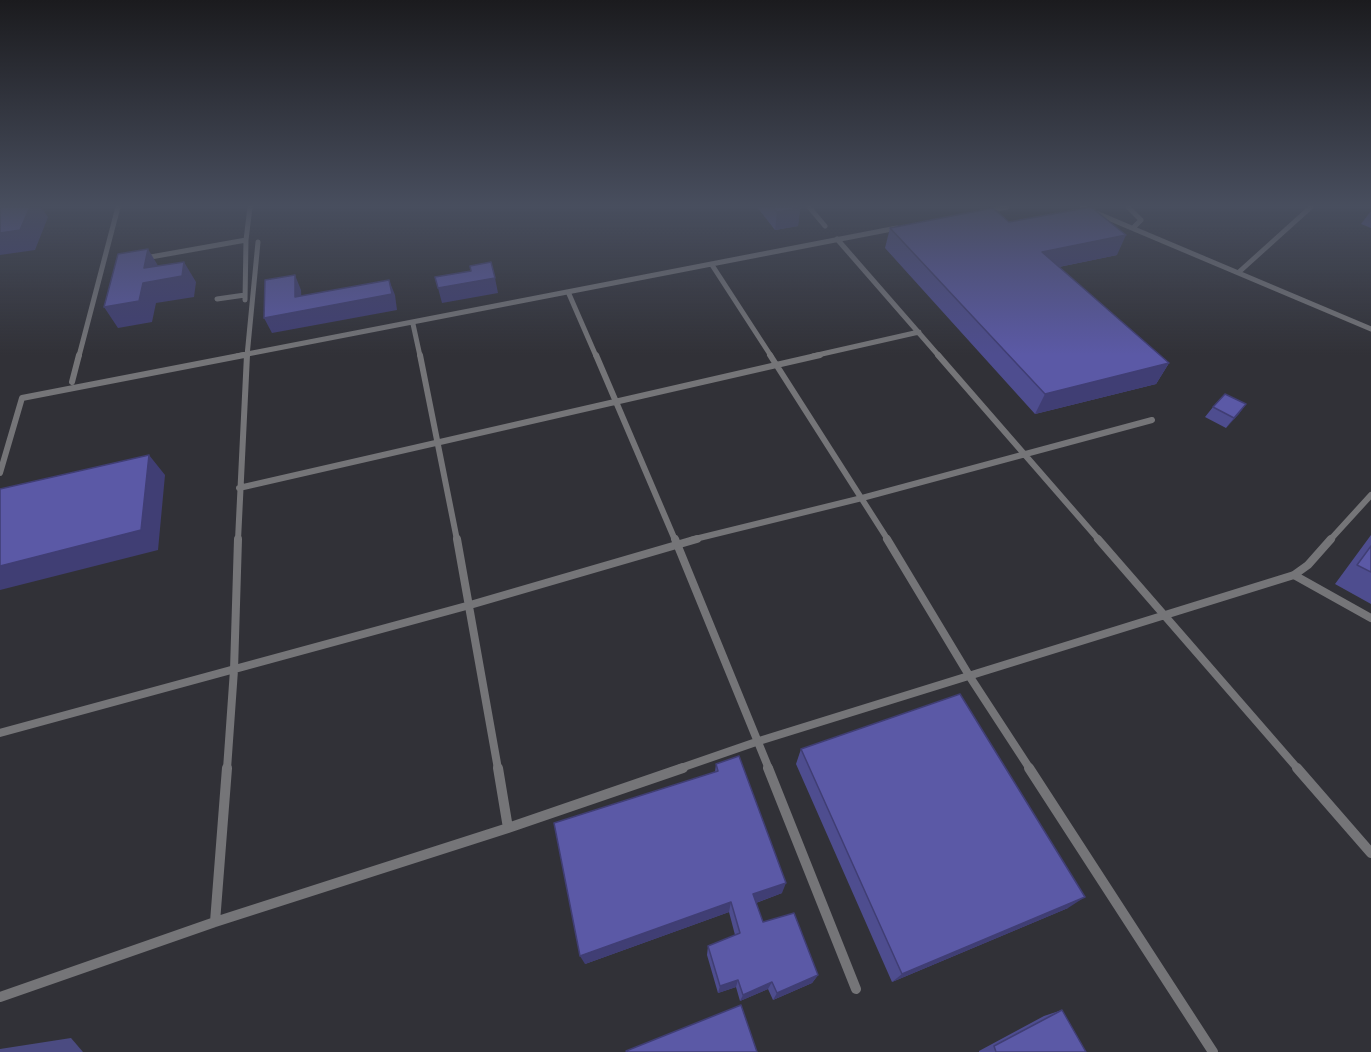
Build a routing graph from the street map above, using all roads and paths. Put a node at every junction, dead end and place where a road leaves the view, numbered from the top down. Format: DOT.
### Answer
graph roads {
  1 [pos="105,256"];
  2 [pos="157,256"];
  3 [pos="246,256"];
  4 [pos="257,256"];
  5 [pos="755,256"];
  6 [pos="852,256"];
  7 [pos="1201,256"];
  8 [pos="1257,256"];
  9 [pos="136,260"];
  10 [pos="114,263"];
  11 [pos="103,265"];
  12 [pos="712,265"];
  13 [pos="1239,272"];
  14 [pos="569,294"];
  15 [pos="217,299"];
  16 [pos="413,324"];
  17 [pos="1371,329"];
  18 [pos="919,332"];
  19 [pos="247,355"];
  20 [pos="777,366"];
  21 [pos="72,382"];
  22 [pos="616,400"];
  23 [pos="1152,420"];
  24 [pos="439,441"];
  25 [pos="1023,453"];
  26 [pos="0,473"];
  27 [pos="239,488"];
  28 [pos="1371,495"];
  29 [pos="862,498"];
  30 [pos="677,544"];
  31 [pos="1294,575"];
  32 [pos="470,605"];
  33 [pos="1164,616"];
  34 [pos="1371,618"];
  35 [pos="234,670"];
  36 [pos="970,677"];
  37 [pos="0,733"];
  38 [pos="759,741"];
  39 [pos="508,828"];
  40 [pos="1371,853"];
  41 [pos="215,922"];
  42 [pos="856,989"];
  43 [pos="0,998"];
  44 [pos="1213,1052"];
  1 -- 11 [label="lane"];
  2 -- 9 [label="lane"];
  3 -- 15 [label="lane"];
  4 -- 19 [label="lane"];
  5 -- 12 [label="lane"];
  6 -- 18 [label="lane"];
  7 -- 13 [label="lane"];
  8 -- 13 [label="lane"];
  10 -- 11 [label="lane"];
  11 -- 21 [label="lane"];
  12 -- 14 [label="lane"];
  12 -- 20 [label="lane"];
  13 -- 17 [label="lane"];
  14 -- 16 [label="lane"];
  14 -- 22 [label="lane"];
  16 -- 19 [label="lane"];
  16 -- 24 [label="lane"];
  18 -- 20 [label="lane"];
  18 -- 25 [label="lane"];
  19 -- 26 [label="lane"];
  19 -- 27 [label="lane"];
  20 -- 22 [label="lane"];
  20 -- 29 [label="lane"];
  22 -- 24 [label="lane"];
  22 -- 30 [label="lane"];
  23 -- 25 [label="lane"];
  24 -- 27 [label="lane"];
  24 -- 32 [label="lane"];
  25 -- 29 [label="lane"];
  25 -- 33 [label="lane"];
  27 -- 35 [label="lane"];
  28 -- 31 [label="lane"];
  29 -- 30 [label="lane"];
  29 -- 36 [label="lane"];
  30 -- 32 [label="lane"];
  30 -- 38 [label="lane"];
  31 -- 33 [label="lane"];
  31 -- 34 [label="lane"];
  32 -- 35 [label="lane"];
  32 -- 39 [label="lane"];
  33 -- 36 [label="lane"];
  33 -- 40 [label="lane"];
  35 -- 37 [label="lane"];
  35 -- 41 [label="lane"];
  36 -- 38 [label="lane"];
  36 -- 44 [label="lane"];
  38 -- 39 [label="lane"];
  38 -- 42 [label="lane"];
  39 -- 41 [label="lane"];
  41 -- 43 [label="lane"];
}
